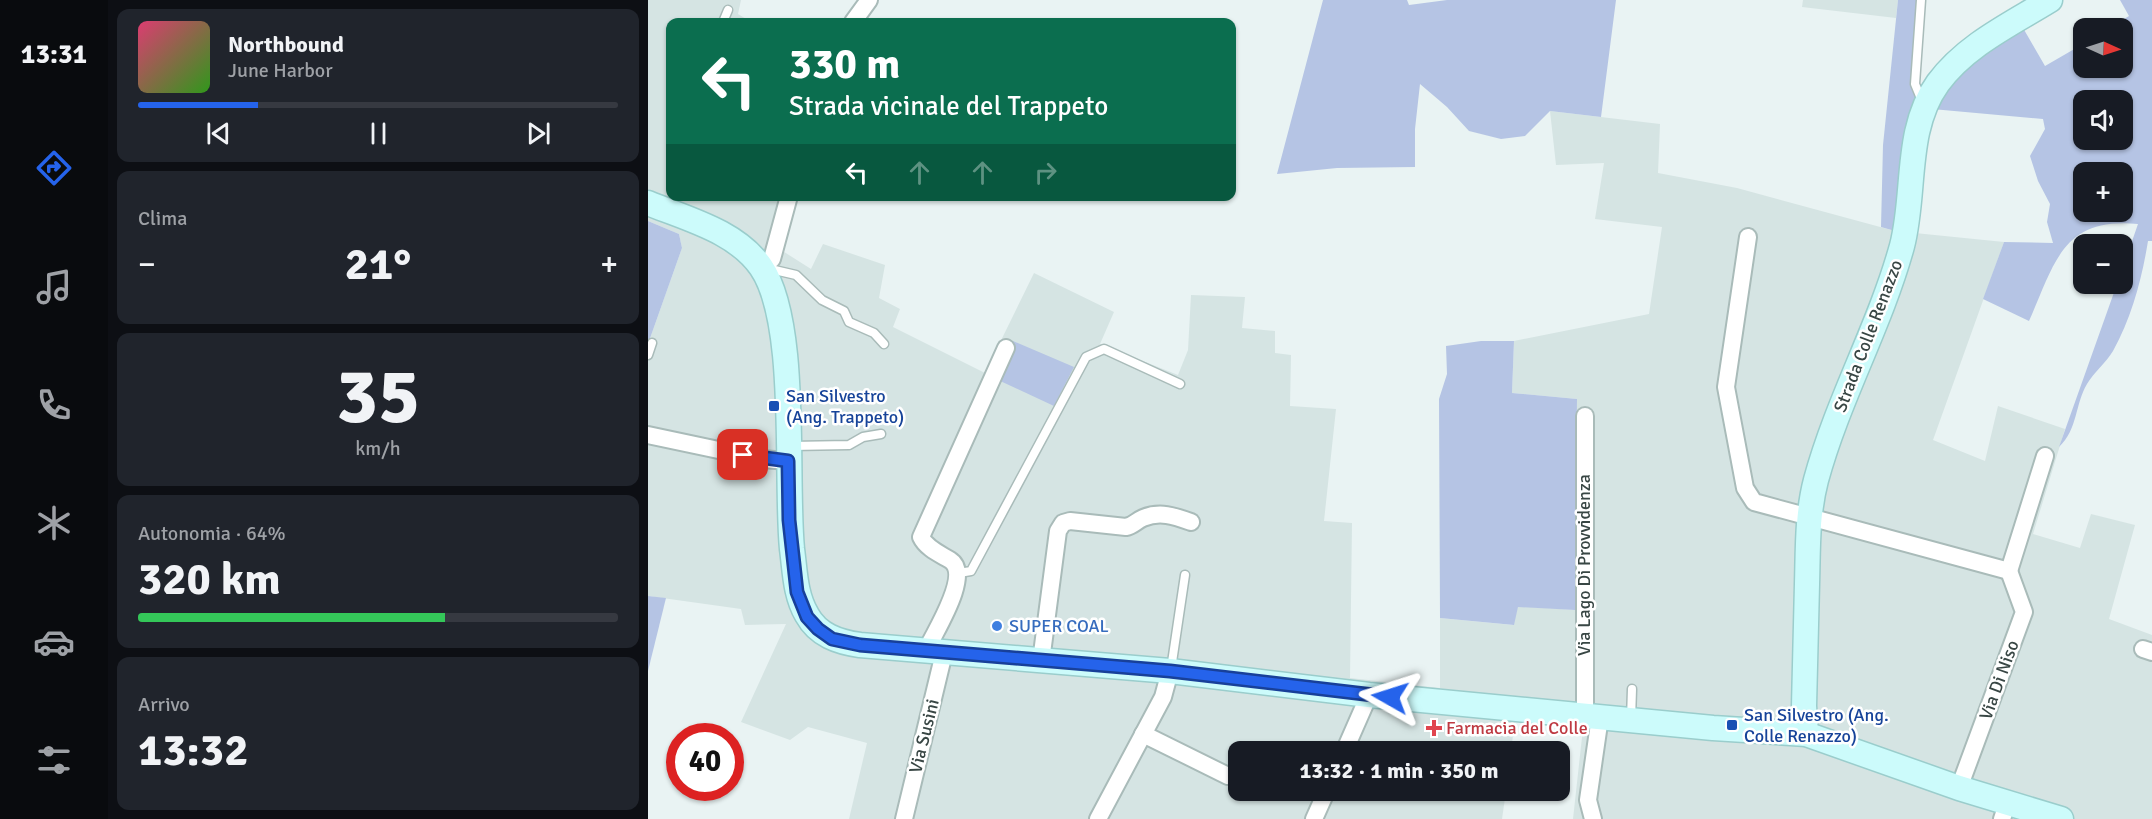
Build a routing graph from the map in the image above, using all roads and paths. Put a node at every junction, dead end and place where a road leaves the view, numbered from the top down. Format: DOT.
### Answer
graph roads {
  1 [pos="869,0"];
  2 [pos="1922,0"];
  3 [pos="2050,0"];
  4 [pos="728,10"];
  5 [pos="725,18"];
  6 [pos="856,18"];
  7 [pos="1926,110"];
  8 [pos="788,201"];
  9 [pos="660,205"];
  10 [pos="1748,237"];
  11 [pos="762,268"];
  12 [pos="652,342"];
  13 [pos="884,344"];
  14 [pos="1006,348"];
  15 [pos="648,355"];
  16 [pos="1180,384"];
  17 [pos="1584,416"];
  18 [pos="881,434"];
  19 [pos="648,435"];
  20 [pos="788,454"];
  21 [pos="2045,456"];
  22 [pos="1808,516"];
  23 [pos="1191,522"];
  24 [pos="2009,572"];
  25 [pos="959,573"];
  26 [pos="1185,575"];
  27 [pos="937,653"];
  28 [pos="1041,661"];
  29 [pos="1170,671"];
  30 [pos="1632,689"];
  31 [pos="1369,695"];
  32 [pos="1592,716"];
  33 [pos="1631,720"];
  34 [pos="1143,734"];
  35 [pos="1806,734"];
  36 [pos="1349,741"];
  37 [pos="1228,776"];
  38 [pos="1959,788"];
  39 [pos="1322,801"];
  40 [pos="2005,812"];
  41 [pos="904,819"];
  42 [pos="1098,819"];
  43 [pos="1314,819"];
  44 [pos="1593,819"];
  45 [pos="2061,819"];
  1 -- 6 [label="street"];
  2 -- 7 [label="lane"];
  3 -- 7 [label="street, Strada Colle Renazzo"];
  4 -- 5 [label="lane"];
  7 -- 22 [label="street, Strada Colle Renazzo"];
  8 -- 11 [label="street"];
  9 -- 11 [label="street"];
  10 -- 22 [label="street"];
  11 -- 13 [label="lane"];
  11 -- 20 [label="street"];
  12 -- 15 [label="lane"];
  14 -- 25 [label="street"];
  16 -- 25 [label="lane"];
  17 -- 32 [label="street, Via Lago Di Provvidenza"];
  18 -- 20 [label="lane"];
  19 -- 20 [label="street"];
  20 -- 27 [label="street"];
  21 -- 24 [label="street"];
  22 -- 24 [label="street"];
  22 -- 35 [label="street, Strada Colle Renazzo"];
  23 -- 28 [label="street"];
  24 -- 38 [label="street, Via Di Niso"];
  25 -- 27 [label="street, Via Susini"];
  26 -- 29 [label="lane"];
  27 -- 28 [label="street"];
  27 -- 41 [label="street, Via Susini"];
  28 -- 29 [label="street"];
  29 -- 31 [label="street"];
  29 -- 34 [label="street"];
  30 -- 33 [label="lane"];
  31 -- 32 [label="street"];
  31 -- 36 [label="street"];
  32 -- 33 [label="street"];
  32 -- 44 [label="street, Via Lago Di Provvidenza"];
  33 -- 35 [label="street"];
  34 -- 37 [label="street"];
  34 -- 42 [label="street"];
  35 -- 38 [label="street"];
  38 -- 40 [label="street"];
  39 -- 43 [label="street"];
  40 -- 45 [label="street"];
}
